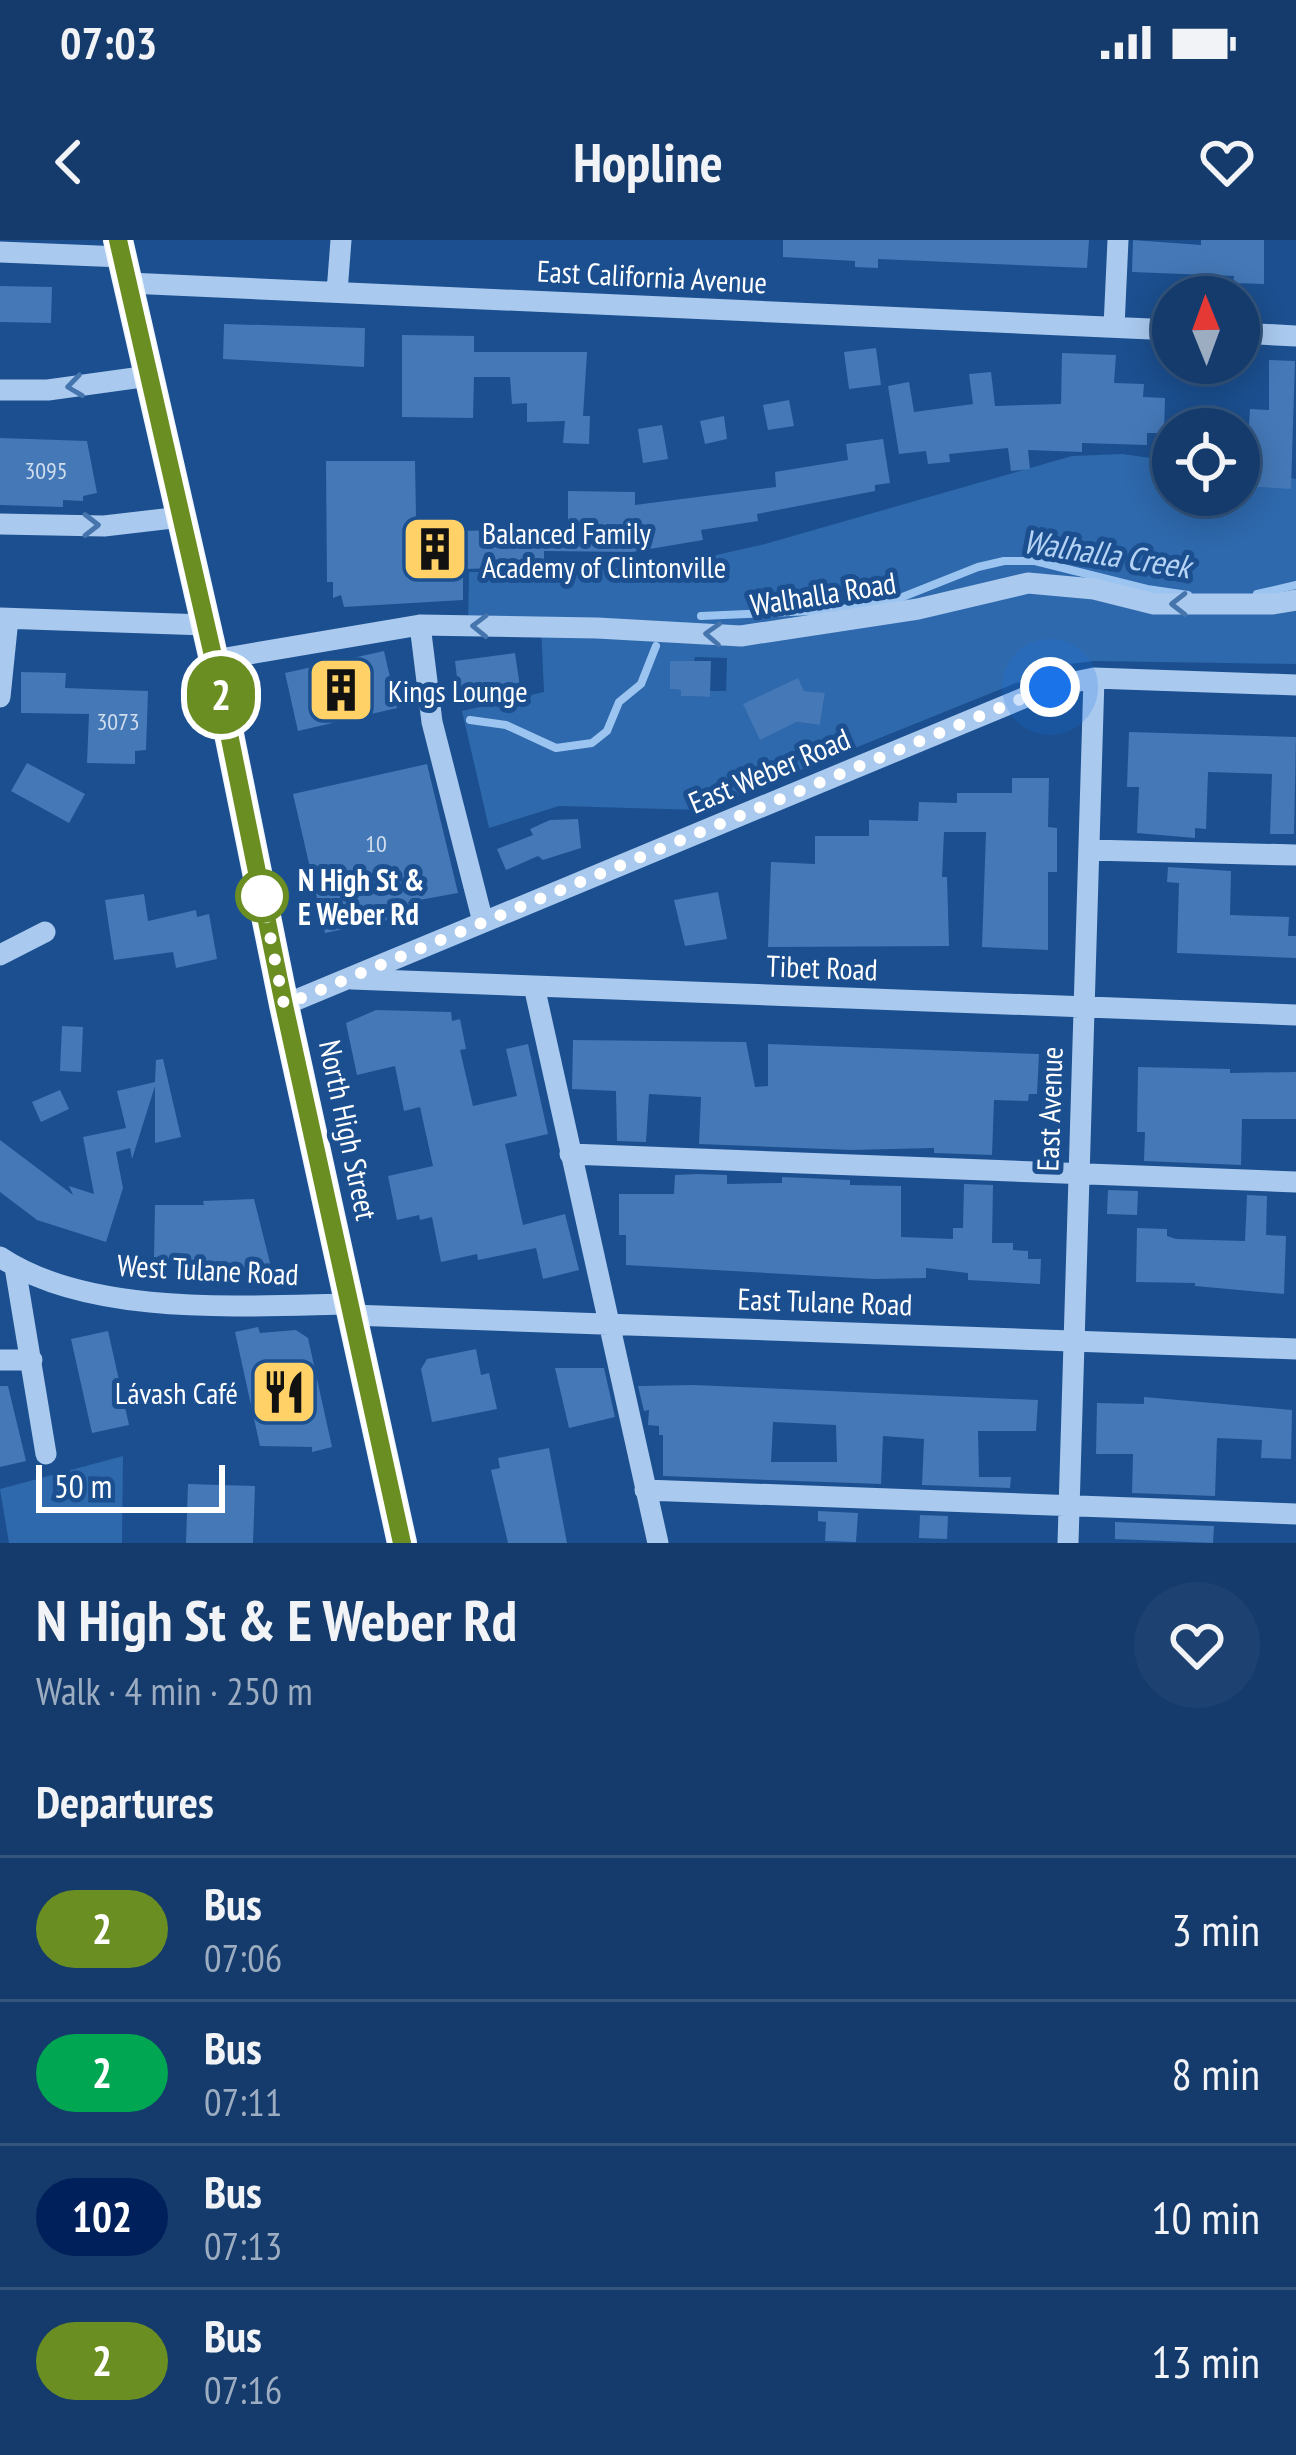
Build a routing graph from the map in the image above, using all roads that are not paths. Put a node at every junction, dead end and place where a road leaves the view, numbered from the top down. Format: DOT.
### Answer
graph roads {
  1 [pos="341,240"];
  2 [pos="1118,240"];
  3 [pos="0,252"];
  4 [pos="122,260"];
  5 [pos="338,292"];
  6 [pos="1114,327"];
  7 [pos="1152,329"];
  8 [pos="1260,334"];
  9 [pos="1296,335"];
  10 [pos="149,376"];
  11 [pos="0,390"];
  12 [pos="181,517"];
  13 [pos="0,524"];
  14 [pos="1296,600"];
  15 [pos="4,618"];
  16 [pos="206,625"];
  17 [pos="420,625"];
  18 [pos="214,660"];
  19 [pos="1094,678"];
  20 [pos="1296,686"];
  21 [pos="0,697"];
  22 [pos="1089,850"];
  23 [pos="1296,855"];
  24 [pos="483,922"];
  25 [pos="45,932"];
  26 [pos="0,955"];
  27 [pos="346,979"];
  28 [pos="534,986"];
  29 [pos="284,1005"];
  30 [pos="1082,1007"];
  31 [pos="1296,1015"];
  32 [pos="570,1154"];
  33 [pos="1076,1174"];
  34 [pos="1296,1182"];
  35 [pos="8,1262"];
  36 [pos="350,1310"];
  37 [pos="609,1323"];
  38 [pos="1074,1340"];
  39 [pos="1296,1349"];
  40 [pos="0,1360"];
  41 [pos="32,1360"];
  42 [pos="46,1454"];
  43 [pos="646,1490"];
  44 [pos="1069,1506"];
  45 [pos="1296,1514"];
  46 [pos="402,1543"];
  47 [pos="658,1543"];
  48 [pos="1068,1543"];
  1 -- 5 [label="street"];
  2 -- 6 [label="street"];
  3 -- 4 [label="street, East California Avenue"];
  4 -- 5 [label="street, East California Avenue"];
  4 -- 10 [label="main road, North High Street"];
  5 -- 6 [label="street, East California Avenue"];
  6 -- 7 [label="street, East California Avenue"];
  8 -- 9 [label="street"];
  10 -- 11 [label="street, one-way"];
  10 -- 12 [label="main road, North High Street"];
  13 -- 12 [label="street, one-way"];
  12 -- 16 [label="main road, North High Street"];
  14 -- 17 [label="street, Walhalla Road, one-way"];
  15 -- 16 [label="street"];
  15 -- 21 [label="street"];
  16 -- 18 [label="main road, North High Street"];
  17 -- 18 [label="street, Walhalla Road"];
  17 -- 24 [label="street"];
  18 -- 29 [label="main road, North High Street"];
  19 -- 20 [label="street, East Weber Road"];
  19 -- 22 [label="street, East Avenue"];
  19 -- 24 [label="street, East Weber Road"];
  22 -- 23 [label="street"];
  22 -- 30 [label="street, East Avenue"];
  24 -- 27 [label="street, East Weber Road"];
  25 -- 26 [label="street"];
  27 -- 28 [label="street, Tibet Road"];
  27 -- 29 [label="street, East Weber Road"];
  28 -- 30 [label="street, Tibet Road"];
  28 -- 32 [label="street"];
  29 -- 36 [label="main road, North High Street"];
  30 -- 31 [label="street, Tibet Road"];
  30 -- 33 [label="street, East Avenue"];
  32 -- 33 [label="street"];
  32 -- 37 [label="street"];
  33 -- 34 [label="street"];
  33 -- 38 [label="street, East Avenue"];
  35 -- 36 [label="street, West Tulane Road"];
  35 -- 41 [label="street"];
  36 -- 37 [label="street, East Tulane Road"];
  36 -- 46 [label="main road, North High Street"];
  37 -- 38 [label="street, East Tulane Road"];
  37 -- 43 [label="street"];
  38 -- 39 [label="street, East Tulane Road"];
  38 -- 44 [label="street, East Avenue"];
  40 -- 41 [label="street"];
  41 -- 42 [label="street"];
  43 -- 44 [label="street"];
  43 -- 47 [label="street"];
  44 -- 45 [label="street"];
  44 -- 48 [label="street, East Avenue"];
}
